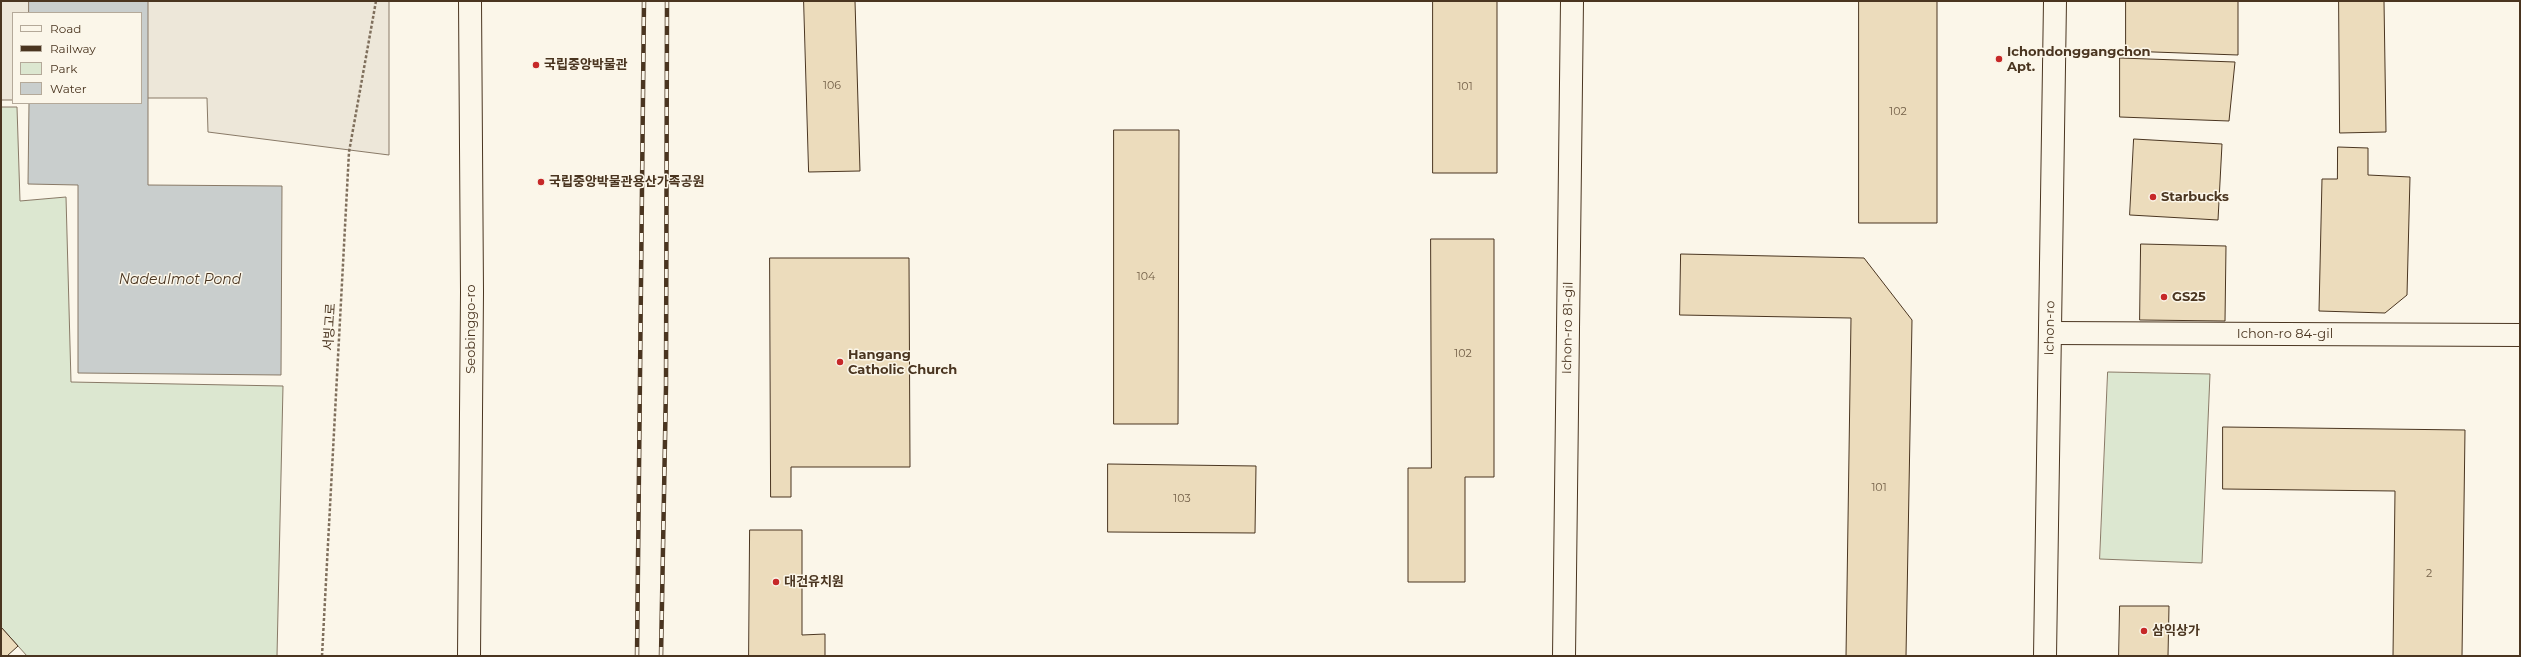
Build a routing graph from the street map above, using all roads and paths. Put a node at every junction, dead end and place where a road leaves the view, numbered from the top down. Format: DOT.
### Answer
graph roads {
  1 [pos="376,1"];
  2 [pos="470,1"];
  3 [pos="1572,1"];
  4 [pos="2055,1"];
  5 [pos="2050,333"];
  6 [pos="2520,336"];
  7 [pos="322,656"];
  8 [pos="469,656"];
  9 [pos="1564,656"];
  10 [pos="2045,656"];
  1 -- 7 [label="path, 서빙고로"];
  2 -- 8 [label="street, Seobinggo-ro"];
  3 -- 9 [label="street, Ichon-ro 81-gil"];
  4 -- 5 [label="street, Ichon-ro"];
  5 -- 6 [label="street, Ichon-ro 84-gil"];
  5 -- 10 [label="street, Ichon-ro"];
}
